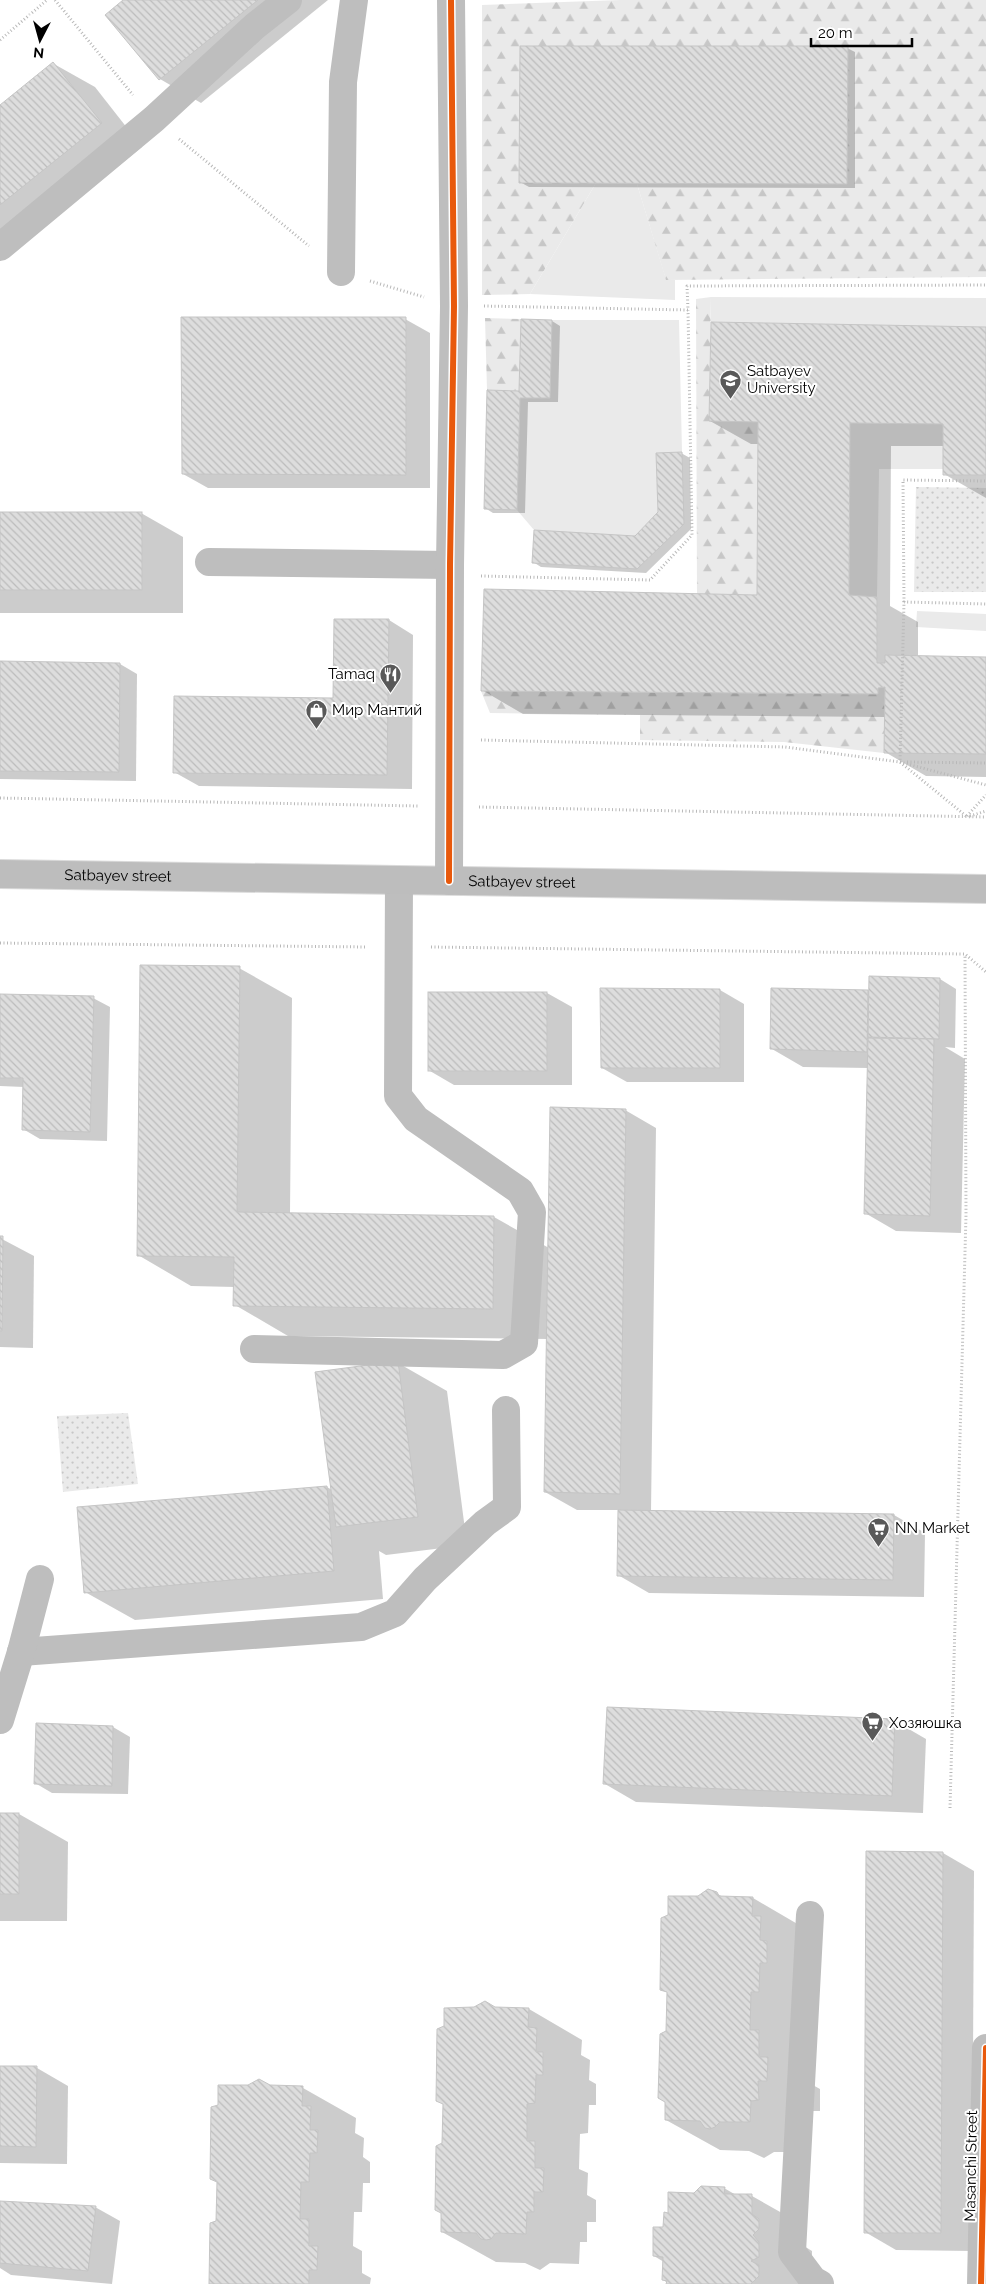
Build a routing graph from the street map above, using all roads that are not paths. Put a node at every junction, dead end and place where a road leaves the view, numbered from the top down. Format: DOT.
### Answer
graph roads {
  1 [pos="288,0"];
  2 [pos="354,0"];
  3 [pos="451,0"];
  4 [pos="0,247"];
  5 [pos="341,272"];
  6 [pos="209,562"];
  7 [pos="450,565"];
  8 [pos="0,874"];
  9 [pos="399,880"];
  10 [pos="449,881"];
  11 [pos="986,889"];
  12 [pos="254,1349"];
  13 [pos="506,1410"];
  14 [pos="40,1579"];
  15 [pos="22,1652"];
  16 [pos="0,1720"];
  17 [pos="810,1915"];
  18 [pos="986,2048"];
  19 [pos="820,2284"];
  20 [pos="982,2284"];
  1 -- 4 [label="street"];
  2 -- 5 [label="street"];
  3 -- 7 [label="street"];
  6 -- 7 [label="street"];
  7 -- 10 [label="street"];
  8 -- 9 [label="main road, Satbayev street"];
  9 -- 10 [label="main road, Satbayev street"];
  9 -- 12 [label="street"];
  10 -- 11 [label="main road, Satbayev street"];
  13 -- 15 [label="street"];
  14 -- 15 [label="street"];
  15 -- 16 [label="street"];
  17 -- 19 [label="street"];
  18 -- 20 [label="street, Masanchi Street"];
}
